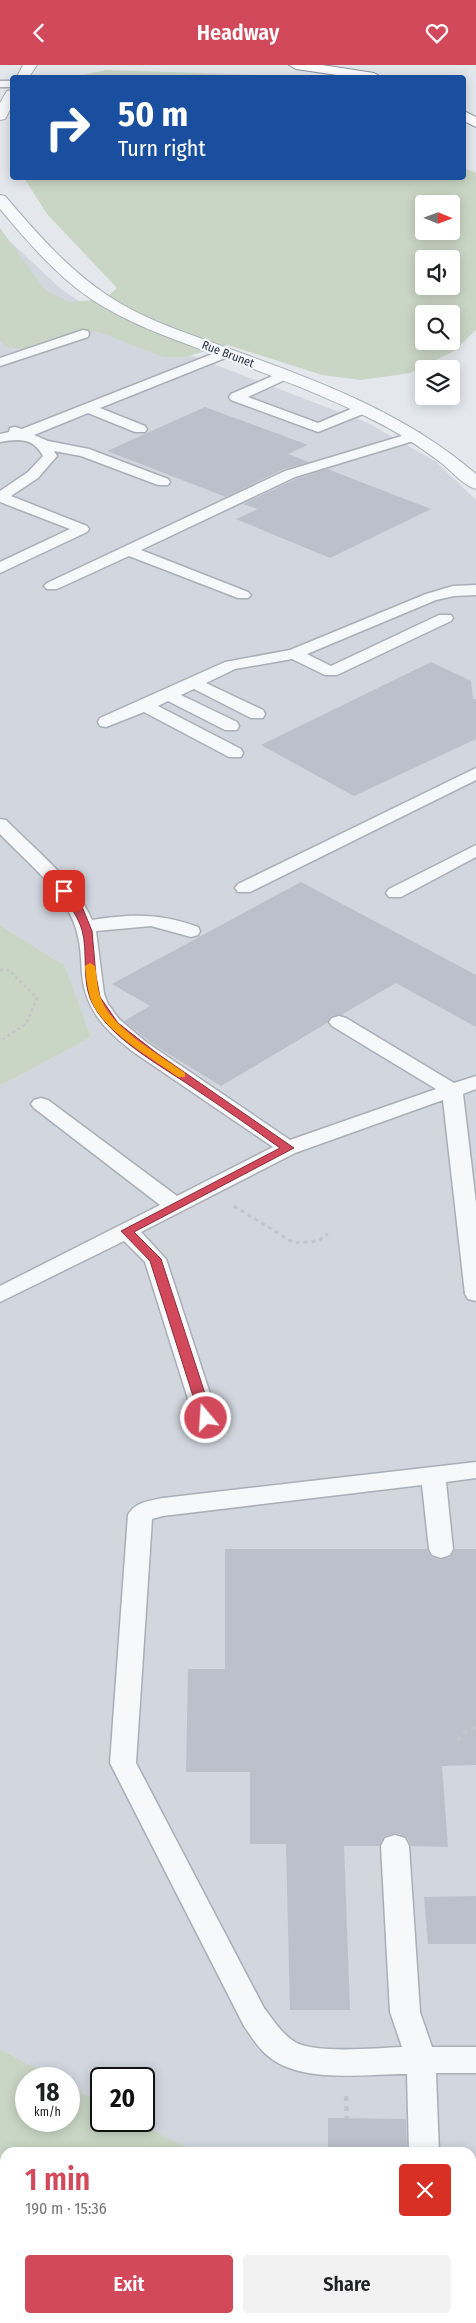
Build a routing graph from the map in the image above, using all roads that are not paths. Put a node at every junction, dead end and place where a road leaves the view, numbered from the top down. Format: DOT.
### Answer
graph roads {
  1 [pos="296,65"];
  2 [pos="361,75"];
  3 [pos="10,98"];
  4 [pos="0,116"];
  5 [pos="0,199"];
  6 [pos="83,333"];
  7 [pos="225,353"];
  8 [pos="0,363"];
  9 [pos="284,375"];
  10 [pos="88,408"];
  11 [pos="363,409"];
  12 [pos="0,426"];
  13 [pos="140,429"];
  14 [pos="24,434"];
  15 [pos="415,436"];
  16 [pos="0,438"];
  17 [pos="44,445"];
  18 [pos="163,482"];
  19 [pos="476,483"];
  20 [pos="128,550"];
  21 [pos="0,568"];
  22 [pos="52,587"];
  23 [pos="476,590"];
  24 [pos="243,595"];
  25 [pos="393,613"];
  26 [pos="445,618"];
  27 [pos="425,628"];
  28 [pos="294,654"];
  29 [pos="194,683"];
  30 [pos="169,695"];
  31 [pos="145,706"];
  32 [pos="257,715"];
  33 [pos="106,722"];
  34 [pos="231,727"];
  35 [pos="235,753"];
  36 [pos="476,773"];
  37 [pos="0,824"];
  38 [pos="476,850"];
  39 [pos="244,888"];
  40 [pos="395,893"];
  41 [pos="86,927"];
  42 [pos="191,931"];
  43 [pos="340,1022"];
  44 [pos="476,1082"];
  45 [pos="452,1090"];
  46 [pos="41,1103"];
  47 [pos="288,1148"];
  48 [pos="176,1206"];
  49 [pos="127,1231"];
  50 [pos="476,1294"];
  51 [pos="0,1295"];
  52 [pos="206,1418"];
  53 [pos="476,1470"];
  54 [pos="432,1475"];
  55 [pos="441,1549"];
  56 [pos="395,1846"];
  57 [pos="421,2060"];
  58 [pos="476,2060"];
  59 [pos="424,2147"];
  1 -- 2 [label="highway"];
  3 -- 4 [label="street"];
  5 -- 7 [label="street, Rue Brunet"];
  6 -- 8 [label="lane"];
  7 -- 9 [label="street, Rue Brunet"];
  7 -- 10 [label="lane"];
  9 -- 11 [label="street, Rue Brunet"];
  9 -- 11 [label="lane"];
  10 -- 13 [label="lane"];
  10 -- 14 [label="lane"];
  11 -- 15 [label="street, Rue Brunet"];
  12 -- 14 [label="lane"];
  14 -- 16 [label="lane"];
  14 -- 17 [label="lane"];
  15 -- 19 [label="street, Rue Brunet"];
  15 -- 20 [label="lane"];
  17 -- 18 [label="lane"];
  17 -- 21 [label="lane"];
  20 -- 22 [label="lane"];
  20 -- 24 [label="lane"];
  23 -- 25 [label="lane"];
  25 -- 27 [label="lane"];
  25 -- 28 [label="lane"];
  26 -- 27 [label="lane"];
  27 -- 28 [label="lane"];
  28 -- 29 [label="lane"];
  29 -- 30 [label="lane"];
  29 -- 32 [label="lane"];
  30 -- 31 [label="lane"];
  30 -- 34 [label="lane"];
  31 -- 33 [label="lane"];
  31 -- 35 [label="lane"];
  36 -- 39 [label="lane"];
  37 -- 41 [label="lane"];
  38 -- 40 [label="lane"];
  41 -- 42 [label="lane"];
  41 -- 47 [label="lane"];
  43 -- 45 [label="lane"];
  44 -- 45 [label="lane"];
  45 -- 47 [label="lane"];
  45 -- 50 [label="lane"];
  46 -- 48 [label="lane"];
  47 -- 48 [label="lane"];
  48 -- 49 [label="lane"];
  49 -- 51 [label="lane"];
  49 -- 52 [label="lane"];
  53 -- 54 [label="lane"];
  54 -- 55 [label="lane"];
  54 -- 57 [label="lane"];
  56 -- 57 [label="lane"];
  57 -- 58 [label="lane"];
  57 -- 59 [label="lane"];
}
